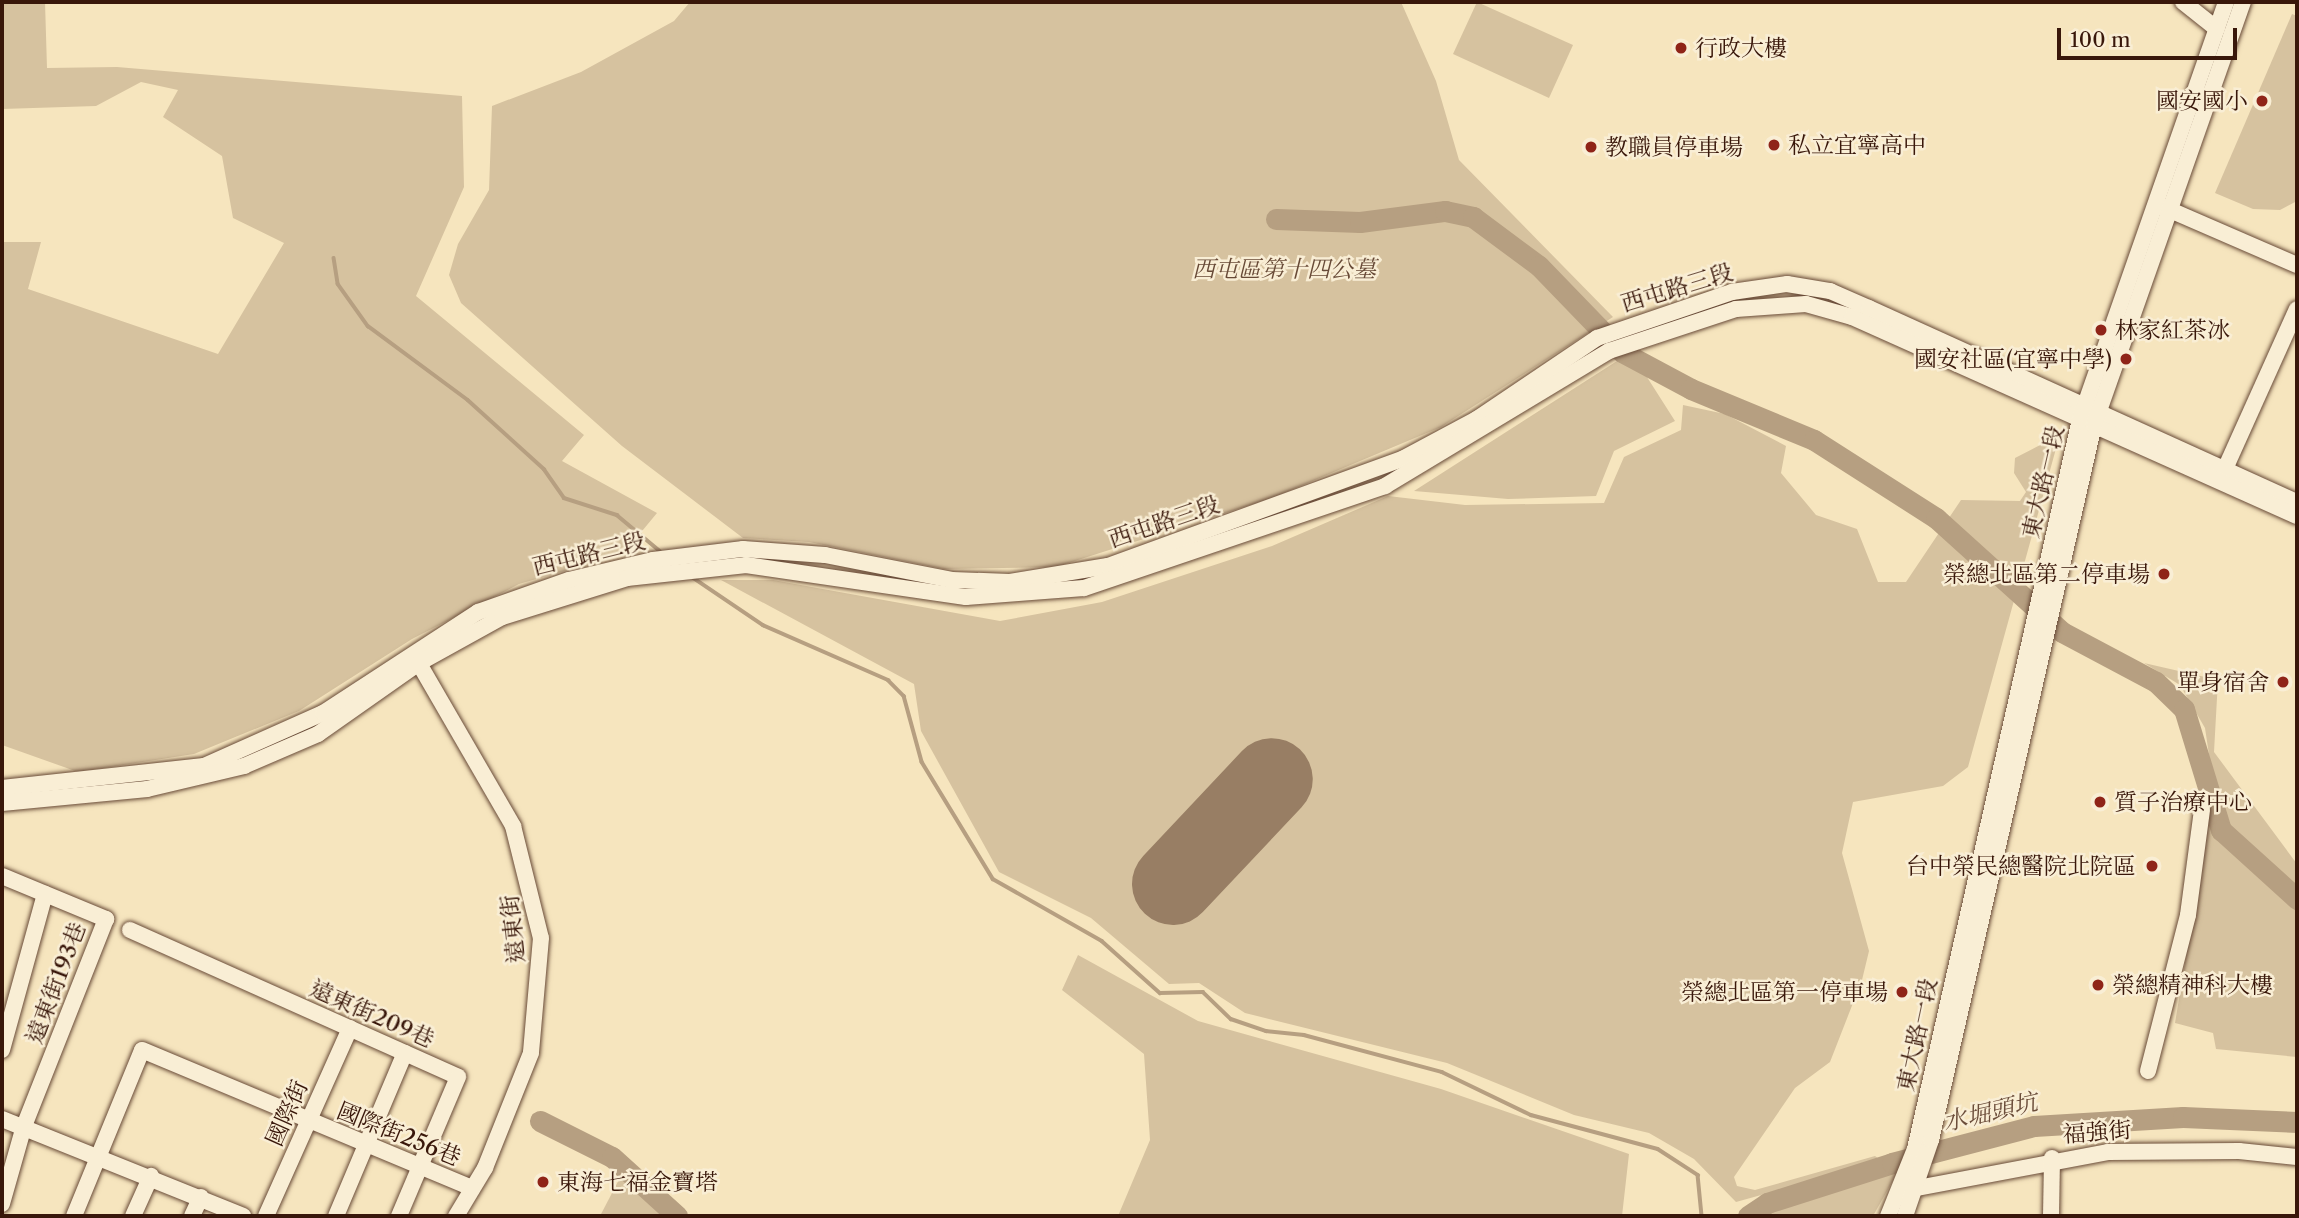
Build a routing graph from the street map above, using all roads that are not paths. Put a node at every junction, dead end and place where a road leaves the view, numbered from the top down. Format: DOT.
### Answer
graph roads {
  1 [pos="2183,2"];
  2 [pos="2226,2"];
  3 [pos="2243,2"];
  4 [pos="2217,29"];
  5 [pos="2163,206"];
  6 [pos="2297,265"];
  7 [pos="2297,309"];
  8 [pos="2089,416"];
  9 [pos="2225,469"];
  10 [pos="2297,502"];
  11 [pos="2297,516"];
  12 [pos="2040,627"];
  13 [pos="415,657"];
  14 [pos="2,788"];
  15 [pos="2,803"];
  16 [pos="2202,810"];
  17 [pos="2,876"];
  18 [pos="45,894"];
  19 [pos="130,930"];
  20 [pos="350,1028"];
  21 [pos="2,1050"];
  22 [pos="405,1053"];
  23 [pos="2148,1071"];
  24 [pos="2,1119"];
  25 [pos="308,1122"];
  26 [pos="24,1126"];
  27 [pos="367,1145"];
  28 [pos="101,1154"];
  29 [pos="2297,1157"];
  30 [pos="2052,1158"];
  31 [pos="420,1167"];
  32 [pos="1917,1167"];
  33 [pos="151,1176"];
  34 [pos="472,1188"];
  35 [pos="1911,1189"];
  36 [pos="201,1197"];
  37 [pos="2,1204"];
  38 [pos="74,1216"];
  39 [pos="133,1216"];
  40 [pos="192,1216"];
  41 [pos="243,1216"];
  42 [pos="266,1216"];
  43 [pos="336,1216"];
  44 [pos="400,1216"];
  45 [pos="456,1216"];
  46 [pos="1888,1216"];
  47 [pos="1905,1216"];
  48 [pos="2051,1216"];
  1 -- 4 [label="street"];
  2 -- 4 [label="street, 東大路一段"];
  3 -- 5 [label="street, 東大路一段"];
  4 -- 5 [label="street, 東大路一段"];
  5 -- 6 [label="street"];
  5 -- 8 [label="street, 東大路一段"];
  7 -- 9 [label="street"];
  8 -- 9 [label="street, 西屯路三段"];
  8 -- 11 [label="street, 西屯路三段"];
  8 -- 12 [label="street, 東大路一段"];
  8 -- 13 [label="street, 西屯路三段"];
  8 -- 13 [label="street, 西屯路三段"];
  9 -- 10 [label="street, 西屯路三段"];
  12 -- 32 [label="street, 東大路一段"];
  12 -- 32 [label="street, 東大路一段"];
  13 -- 14 [label="street, 西屯路三段"];
  13 -- 15 [label="street, 西屯路三段"];
  13 -- 34 [label="street, 遠東街"];
  16 -- 23 [label="street"];
  17 -- 18 [label="street"];
  18 -- 21 [label="street"];
  18 -- 26 [label="street, 遠東街193巷"];
  19 -- 20 [label="street, 遠東街209巷"];
  20 -- 22 [label="street, 遠東街209巷"];
  20 -- 25 [label="street, 國際街"];
  22 -- 27 [label="street"];
  22 -- 31 [label="street, 遠東街209巷"];
  24 -- 26 [label="street"];
  25 -- 27 [label="street, 國際街256巷"];
  25 -- 28 [label="street, 國際街256巷"];
  25 -- 42 [label="street, 國際街"];
  26 -- 28 [label="street"];
  26 -- 37 [label="street"];
  27 -- 31 [label="street, 國際街256巷"];
  27 -- 43 [label="street"];
  28 -- 33 [label="street"];
  28 -- 38 [label="street"];
  29 -- 30 [label="street, 福強街"];
  30 -- 35 [label="street, 福強街"];
  30 -- 48 [label="street"];
  31 -- 34 [label="street, 國際街256巷"];
  31 -- 44 [label="street, 遠東街209巷"];
  32 -- 35 [label="street"];
  33 -- 36 [label="street"];
  33 -- 39 [label="street"];
  34 -- 45 [label="street, 遠東街"];
  35 -- 46 [label="street"];
  35 -- 47 [label="street"];
  36 -- 40 [label="street"];
  36 -- 41 [label="street"];
}
